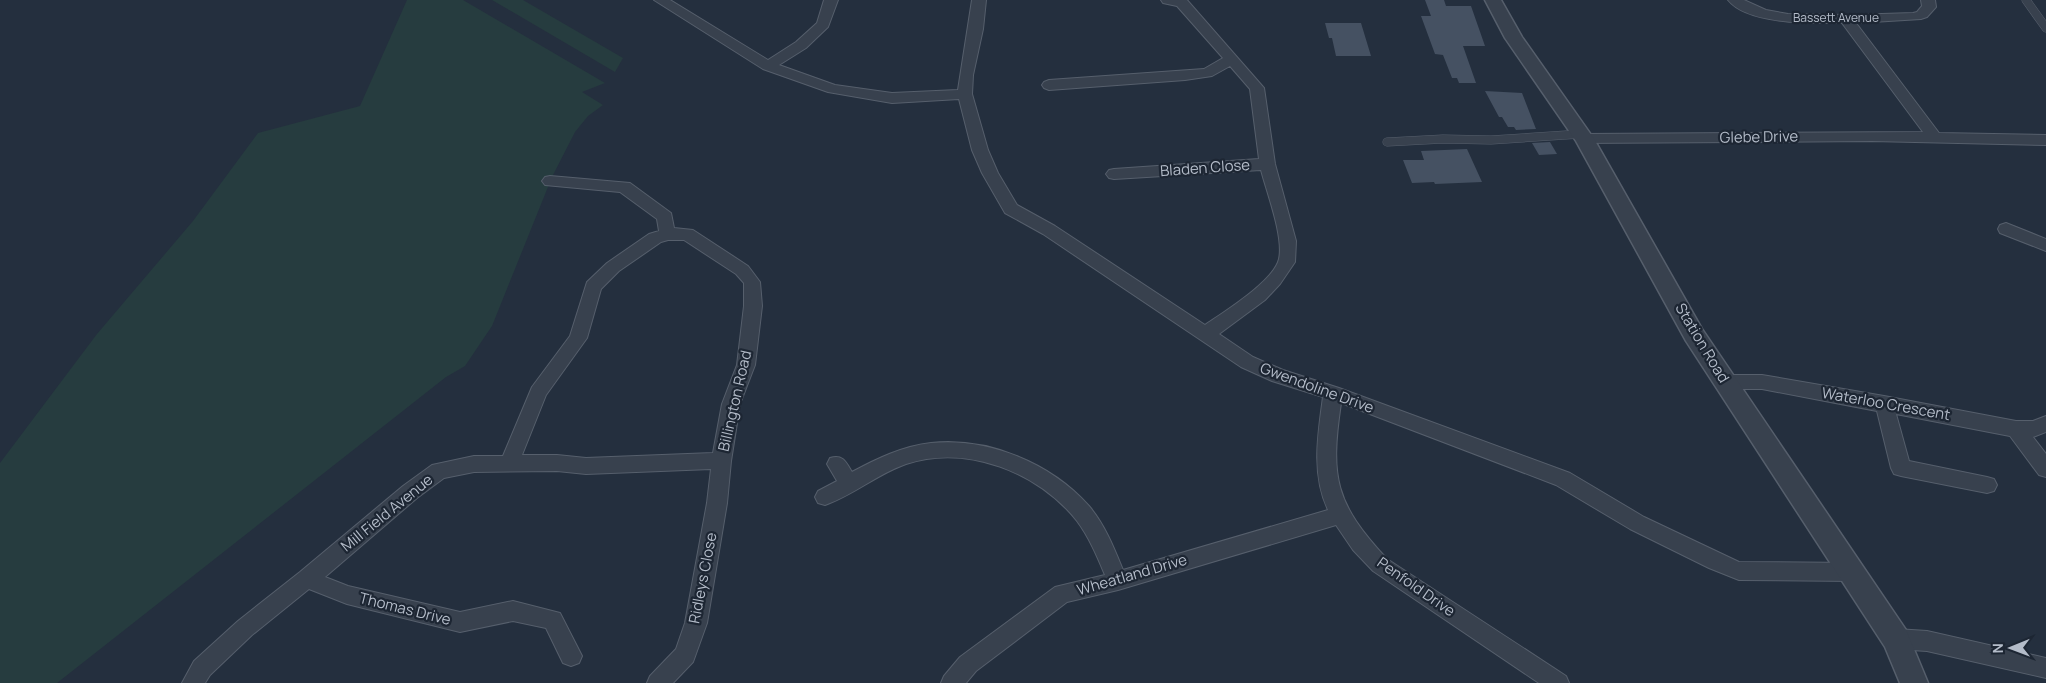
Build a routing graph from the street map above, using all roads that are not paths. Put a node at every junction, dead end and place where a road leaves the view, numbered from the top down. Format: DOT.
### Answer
graph roads {
  1 [pos="661,0"];
  2 [pos="831,0"];
  3 [pos="979,0"];
  4 [pos="1493,0"];
  5 [pos="1735,0"];
  6 [pos="1928,0"];
  7 [pos="2026,0"];
  8 [pos="1179,1"];
  9 [pos="1845,18"];
  10 [pos="2046,28"];
  11 [pos="1231,60"];
  12 [pos="768,66"];
  13 [pos="1049,85"];
  14 [pos="965,94"];
  15 [pos="1583,136"];
  16 [pos="1934,137"];
  17 [pos="2046,140"];
  18 [pos="1387,142"];
  19 [pos="1267,164"];
  20 [pos="1142,173"];
  21 [pos="1114,174"];
  22 [pos="550,181"];
  23 [pos="1145,188"];
  24 [pos="2006,229"];
  25 [pos="667,234"];
  26 [pos="2046,245"];
  27 [pos="1206,334"];
  28 [pos="1724,382"];
  29 [pos="1333,393"];
  30 [pos="1884,403"];
  31 [pos="2046,424"];
  32 [pos="2016,429"];
  33 [pos="721,461"];
  34 [pos="510,463"];
  35 [pos="838,464"];
  36 [pos="2046,469"];
  37 [pos="850,484"];
  38 [pos="1986,484"];
  39 [pos="825,497"];
  40 [pos="1339,514"];
  41 [pos="1853,572"];
  42 [pos="307,579"];
  43 [pos="1118,581"];
  44 [pos="1896,639"];
  45 [pos="571,656"];
  46 [pos="2046,668"];
  47 [pos="193,683"];
  48 [pos="658,683"];
  49 [pos="952,683"];
  50 [pos="1558,683"];
  51 [pos="1914,683"];
  1 -- 12 [label="street"];
  2 -- 12 [label="street"];
  3 -- 14 [label="street, Gwendoline Drive"];
  4 -- 15 [label="street, Station Road"];
  5 -- 9 [label="street, Bassett Avenue"];
  6 -- 9 [label="street, Bassett Avenue"];
  7 -- 10 [label="lane"];
  8 -- 11 [label="street"];
  9 -- 16 [label="street"];
  11 -- 13 [label="street"];
  11 -- 19 [label="street"];
  12 -- 14 [label="street"];
  14 -- 27 [label="street, Gwendoline Drive"];
  15 -- 16 [label="street, Glebe Drive"];
  15 -- 18 [label="lane"];
  15 -- 28 [label="street, Station Road"];
  16 -- 17 [label="street, Glebe Drive"];
  19 -- 20 [label="street, Bladen Close"];
  19 -- 27 [label="street"];
  20 -- 21 [label="street, Bladen Close"];
  20 -- 23 [label="street, Bladen Close"];
  22 -- 25 [label="street"];
  24 -- 26 [label="street"];
  25 -- 33 [label="street, Billington Road"];
  25 -- 34 [label="street"];
  27 -- 29 [label="street, Gwendoline Drive"];
  28 -- 30 [label="street, Waterloo Crescent"];
  28 -- 41 [label="street, Station Road"];
  29 -- 40 [label="street, Penfold Drive"];
  29 -- 41 [label="street, Gwendoline Drive"];
  30 -- 32 [label="street, Waterloo Crescent"];
  30 -- 38 [label="street"];
  31 -- 32 [label="street, Waterloo Crescent"];
  32 -- 36 [label="street"];
  33 -- 34 [label="street, Mill Field Avenue"];
  33 -- 48 [label="street, Ridleys Close"];
  34 -- 42 [label="street, Mill Field Avenue"];
  35 -- 37 [label="street"];
  37 -- 39 [label="street"];
  37 -- 43 [label="street"];
  40 -- 43 [label="street, Wheatland Drive"];
  40 -- 50 [label="street, Penfold Drive"];
  41 -- 44 [label="street, Station Road"];
  42 -- 45 [label="street, Thomas Drive"];
  42 -- 47 [label="street, Mill Field Avenue"];
  43 -- 49 [label="street, Wheatland Drive"];
  44 -- 46 [label="street"];
  44 -- 51 [label="street, Station Road"];
}
